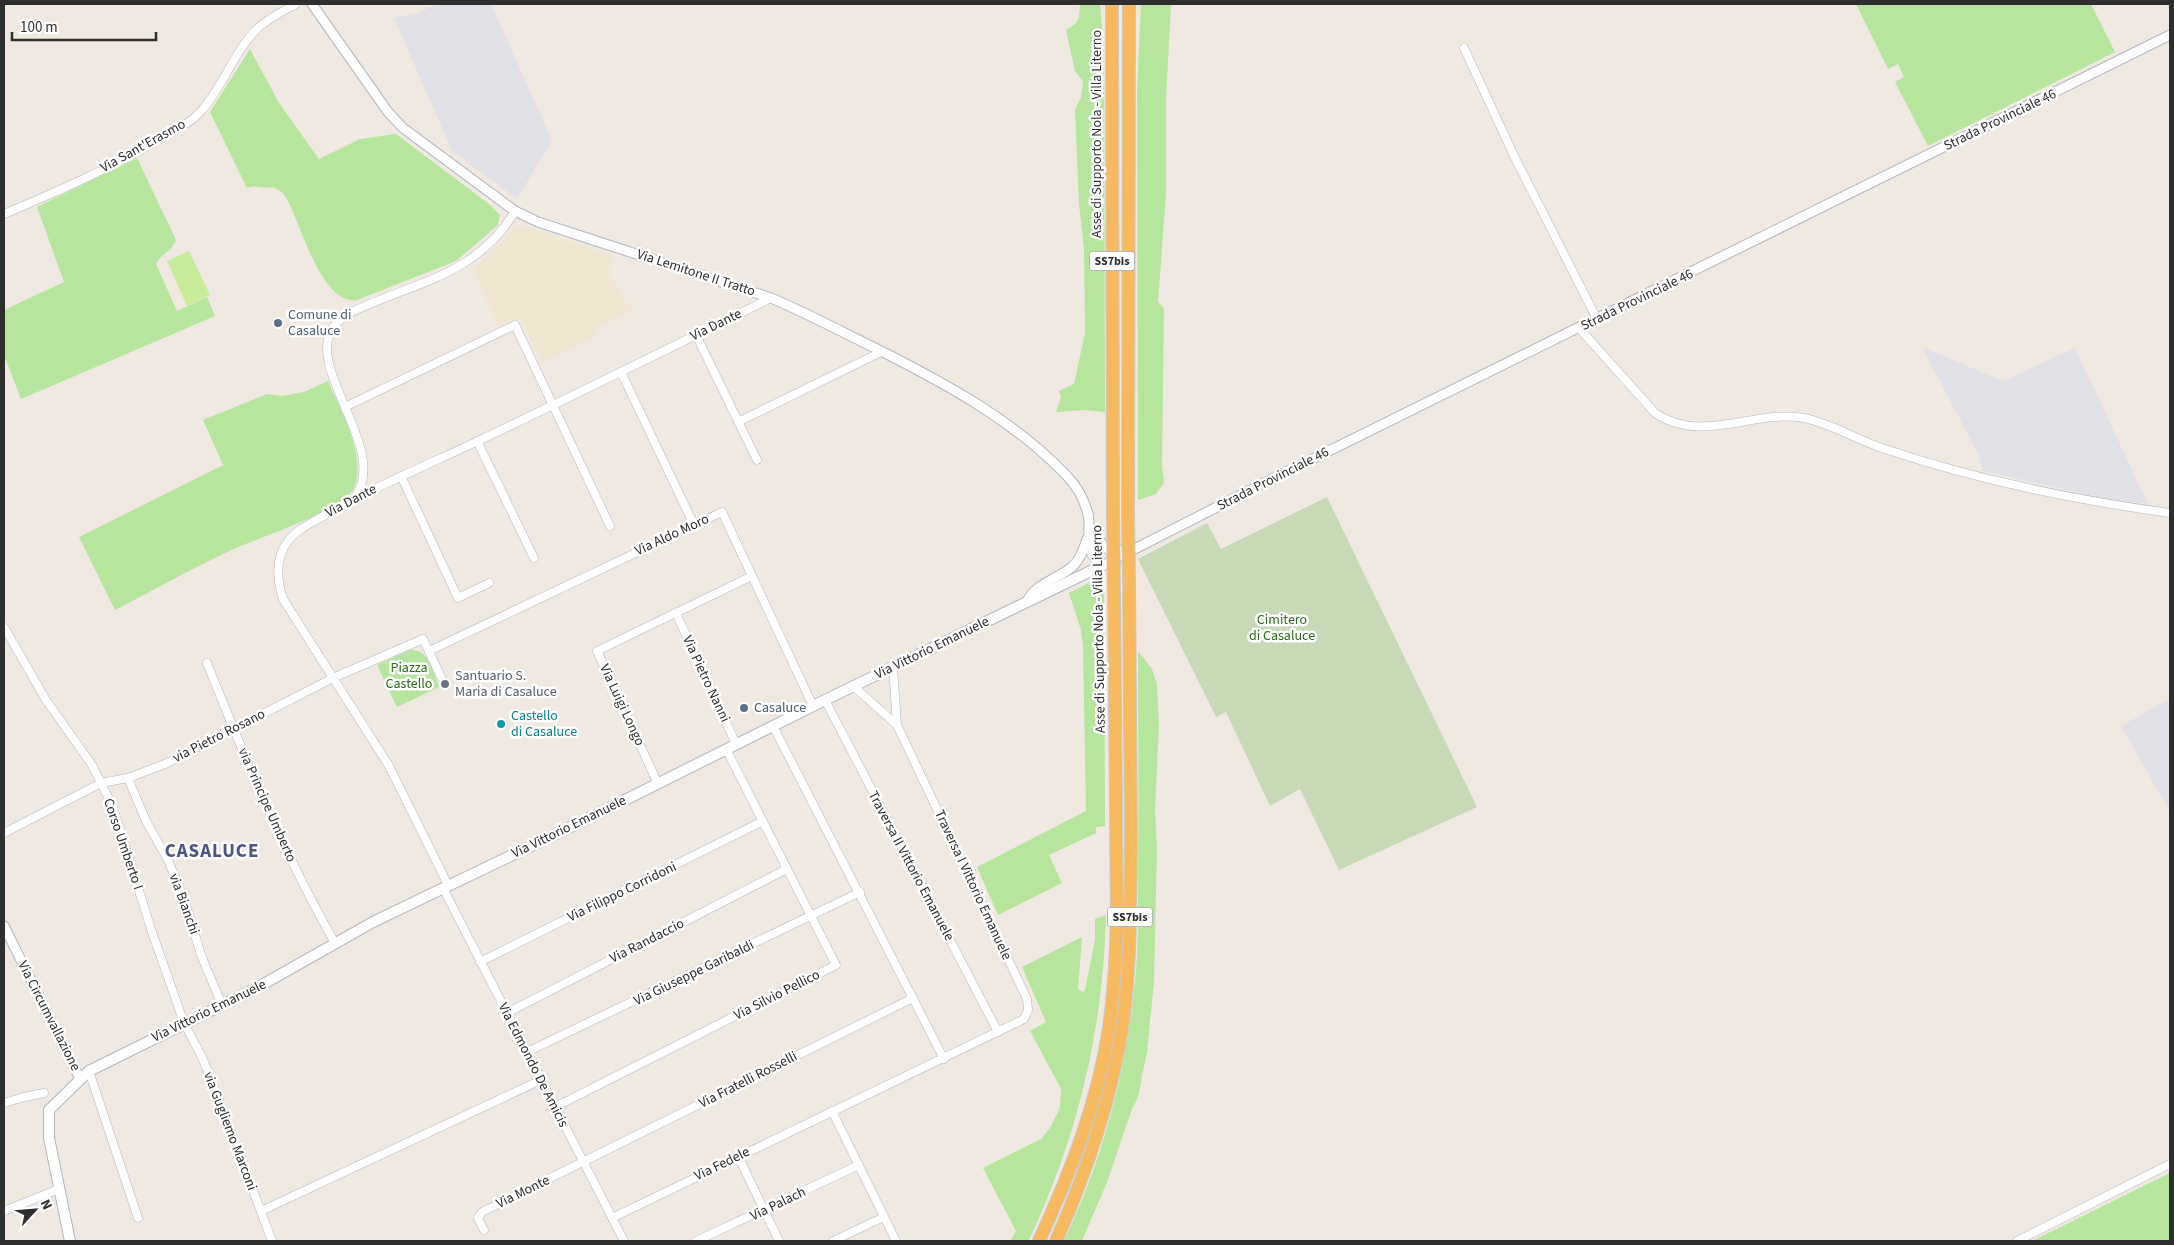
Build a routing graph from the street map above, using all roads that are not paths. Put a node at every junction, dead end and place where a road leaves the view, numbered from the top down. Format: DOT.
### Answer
graph roads {
  1 [pos="296,4"];
  2 [pos="312,4"];
  3 [pos="1104,4"];
  4 [pos="1112,4"];
  5 [pos="1131,8"];
  6 [pos="2170,35"];
  7 [pos="1112,40"];
  8 [pos="1464,48"];
  9 [pos="515,211"];
  10 [pos="4,214"];
  11 [pos="771,298"];
  12 [pos="1597,319"];
  13 [pos="1579,328"];
  14 [pos="696,335"];
  15 [pos="881,352"];
  16 [pos="621,372"];
  17 [pos="553,405"];
  18 [pos="345,407"];
  19 [pos="738,422"];
  20 [pos="477,442"];
  21 [pos="757,460"];
  22 [pos="402,476"];
  23 [pos="354,499"];
  24 [pos="2170,513"];
  25 [pos="694,524"];
  26 [pos="610,526"];
  27 [pos="1089,529"];
  28 [pos="1139,546"];
  29 [pos="534,558"];
  30 [pos="1103,565"];
  31 [pos="752,576"];
  32 [pos="489,583"];
  33 [pos="1027,602"];
  34 [pos="676,614"];
  35 [pos="4,627"];
  36 [pos="428,651"];
  37 [pos="207,663"];
  38 [pos="893,666"];
  39 [pos="441,677"];
  40 [pos="333,678"];
  41 [pos="854,686"];
  42 [pos="825,700"];
  43 [pos="813,706"];
  44 [pos="896,725"];
  45 [pos="773,726"];
  46 [pos="233,729"];
  47 [pos="731,747"];
  48 [pos="128,778"];
  49 [pos="101,783"];
  50 [pos="658,784"];
  51 [pos="763,821"];
  52 [pos="4,833"];
  53 [pos="787,869"];
  54 [pos="445,886"];
  55 [pos="860,892"];
  56 [pos="811,916"];
  57 [pos="4,926"];
  58 [pos="335,943"];
  59 [pos="480,962"];
  60 [pos="913,998"];
  61 [pos="222,1005"];
  62 [pos="507,1013"];
  63 [pos="184,1023"];
  64 [pos="998,1032"];
  65 [pos="527,1052"];
  66 [pos="944,1059"];
  67 [pos="88,1070"];
  68 [pos="80,1078"];
  69 [pos="541,1080"];
  70 [pos="44,1093"];
  71 [pos="4,1103"];
  72 [pos="555,1107"];
  73 [pos="832,1111"];
  74 [pos="738,1156"];
  75 [pos="583,1162"];
  76 [pos="2170,1164"];
  77 [pos="859,1165"];
  78 [pos="59,1189"];
  79 [pos="764,1210"];
  80 [pos="4,1211"];
  81 [pos="261,1211"];
  82 [pos="884,1217"];
  83 [pos="138,1218"];
  84 [pos="612,1218"];
  85 [pos="484,1230"];
  86 [pos="70,1241"];
  87 [pos="272,1241"];
  88 [pos="624,1241"];
  89 [pos="696,1241"];
  90 [pos="779,1241"];
  91 [pos="834,1241"];
  92 [pos="896,1241"];
  93 [pos="1039,1241"];
  94 [pos="1056,1241"];
  95 [pos="2017,1241"];
  1 -- 10 [label="street, Via Sant'Erasmo"];
  2 -- 9 [label="street, Via Lemitone II Tratto"];
  3 -- 7 [label="highway"];
  4 -- 7 [label="highway, Asse di Supporto Nola - Villa Literno / SS7bis"];
  5 -- 94 [label="highway, SS7bis, bridge"];
  6 -- 12 [label="street, Strada Provinciale 46"];
  7 -- 93 [label="highway, Asse di Supporto Nola - Villa Literno / SS7bis, bridge"];
  8 -- 12 [label="street"];
  9 -- 11 [label="street, Via Lemitone II Tratto"];
  9 -- 18 [label="street"];
  11 -- 14 [label="street, Via Dante"];
  11 -- 15 [label="street, Via Lemitone II Tratto"];
  12 -- 13 [label="street, Strada Provinciale 46"];
  13 -- 24 [label="street"];
  13 -- 28 [label="street, Strada Provinciale 46"];
  14 -- 16 [label="street, Via Dante"];
  14 -- 19 [label="street"];
  15 -- 19 [label="street"];
  15 -- 27 [label="street, Via Lemitone II Tratto"];
  16 -- 17 [label="street, Via Dante"];
  16 -- 25 [label="street"];
  17 -- 18 [label="street"];
  17 -- 20 [label="street, Via Dante"];
  17 -- 26 [label="street"];
  18 -- 23 [label="street"];
  19 -- 21 [label="street"];
  20 -- 22 [label="street, Via Dante"];
  20 -- 29 [label="street"];
  22 -- 23 [label="street, Via Dante"];
  22 -- 32 [label="street"];
  23 -- 40 [label="street, Via Dante"];
  25 -- 31 [label="street, Via Aldo Moro"];
  25 -- 36 [label="street, Via Aldo Moro"];
  27 -- 28 [label="street"];
  27 -- 30 [label="street, Via Lemitone II Tratto"];
  27 -- 33 [label="street"];
  28 -- 30 [label="street, Strada Provinciale 46"];
  30 -- 33 [label="main road, Via Vittorio Emanuele"];
  31 -- 34 [label="street"];
  31 -- 43 [label="street, Via Aldo Moro"];
  33 -- 38 [label="main road, Via Vittorio Emanuele"];
  34 -- 47 [label="street, Via Pietro Nanni"];
  34 -- 50 [label="street, Via Luigi Longo"];
  35 -- 49 [label="street, Corso Umberto I"];
  36 -- 39 [label="street"];
  36 -- 40 [label="street"];
  37 -- 46 [label="street, via Principe Umberto"];
  38 -- 41 [label="main road, Via Vittorio Emanuele"];
  38 -- 44 [label="street, Traversa I Vittorio Emanuele"];
  40 -- 46 [label="street, via Pietro Rosano"];
  40 -- 54 [label="street, Via Dante"];
  41 -- 42 [label="main road, Via Vittorio Emanuele"];
  41 -- 44 [label="street, Traversa I Vittorio Emanuele"];
  42 -- 43 [label="main road, Via Vittorio Emanuele"];
  42 -- 64 [label="street, Traversa II Vittorio Emanuele"];
  43 -- 45 [label="main road, Via Vittorio Emanuele"];
  44 -- 64 [label="street, Traversa I Vittorio Emanuele"];
  45 -- 47 [label="main road, Via Vittorio Emanuele"];
  45 -- 55 [label="street"];
  46 -- 48 [label="street, via Pietro Rosano"];
  46 -- 58 [label="street, via Principe Umberto"];
  47 -- 50 [label="main road, Via Vittorio Emanuele"];
  47 -- 51 [label="street, Via Silvio Pellico"];
  48 -- 49 [label="street, via Pietro Rosano"];
  48 -- 61 [label="street, via Bianchi"];
  49 -- 52 [label="street, via Pietro Rosano"];
  49 -- 63 [label="street, Corso Umberto I"];
  50 -- 54 [label="main road, Via Vittorio Emanuele"];
  51 -- 53 [label="street, Via Silvio Pellico"];
  51 -- 59 [label="street, Via Filippo Corridoni"];
  53 -- 56 [label="street, Via Silvio Pellico"];
  53 -- 62 [label="street, Via Randaccio"];
  54 -- 58 [label="main road, Via Vittorio Emanuele"];
  54 -- 59 [label="street, Via Edmondo De Amicis"];
  55 -- 56 [label="street, Via Giuseppe Garibaldi"];
  55 -- 60 [label="street"];
  56 -- 65 [label="street, Via Giuseppe Garibaldi"];
  56 -- 72 [label="street, Via Silvio Pellico"];
  57 -- 68 [label="street, Via Circumvallazione"];
  58 -- 61 [label="main road, Via Vittorio Emanuele"];
  59 -- 62 [label="street, Via Edmondo De Amicis"];
  60 -- 66 [label="street"];
  60 -- 75 [label="street, Via Fratelli Rosselli"];
  61 -- 63 [label="main road, Via Vittorio Emanuele"];
  62 -- 65 [label="street, Via Edmondo De Amicis"];
  63 -- 67 [label="main road, Via Vittorio Emanuele"];
  63 -- 81 [label="street, via Gugliemo Marconi"];
  64 -- 66 [label="street, Via Fedele"];
  65 -- 69 [label="street, Via Edmondo De Amicis"];
  66 -- 73 [label="street, Via Fedele"];
  67 -- 68 [label="main road, Via Vittorio Emanuele"];
  67 -- 83 [label="street"];
  68 -- 78 [label="main road, Via Vittorio Emanuele"];
  69 -- 72 [label="street, Via Edmondo De Amicis"];
  69 -- 81 [label="street"];
  70 -- 71 [label="street"];
  72 -- 75 [label="street, Via Edmondo De Amicis"];
  73 -- 74 [label="street, Via Fedele"];
  73 -- 77 [label="street"];
  74 -- 79 [label="street"];
  74 -- 84 [label="street, Via Fedele"];
  75 -- 84 [label="street, Via Edmondo De Amicis"];
  75 -- 85 [label="street, Via Monte"];
  76 -- 95 [label="street"];
  77 -- 79 [label="street, Via Palach"];
  77 -- 82 [label="street"];
  78 -- 80 [label="street"];
  78 -- 86 [label="main road"];
  79 -- 89 [label="street, Via Palach"];
  79 -- 90 [label="street"];
  81 -- 87 [label="street, via Gugliemo Marconi"];
  82 -- 91 [label="street"];
  82 -- 92 [label="street"];
  84 -- 88 [label="street, Via Edmondo De Amicis"];
}
